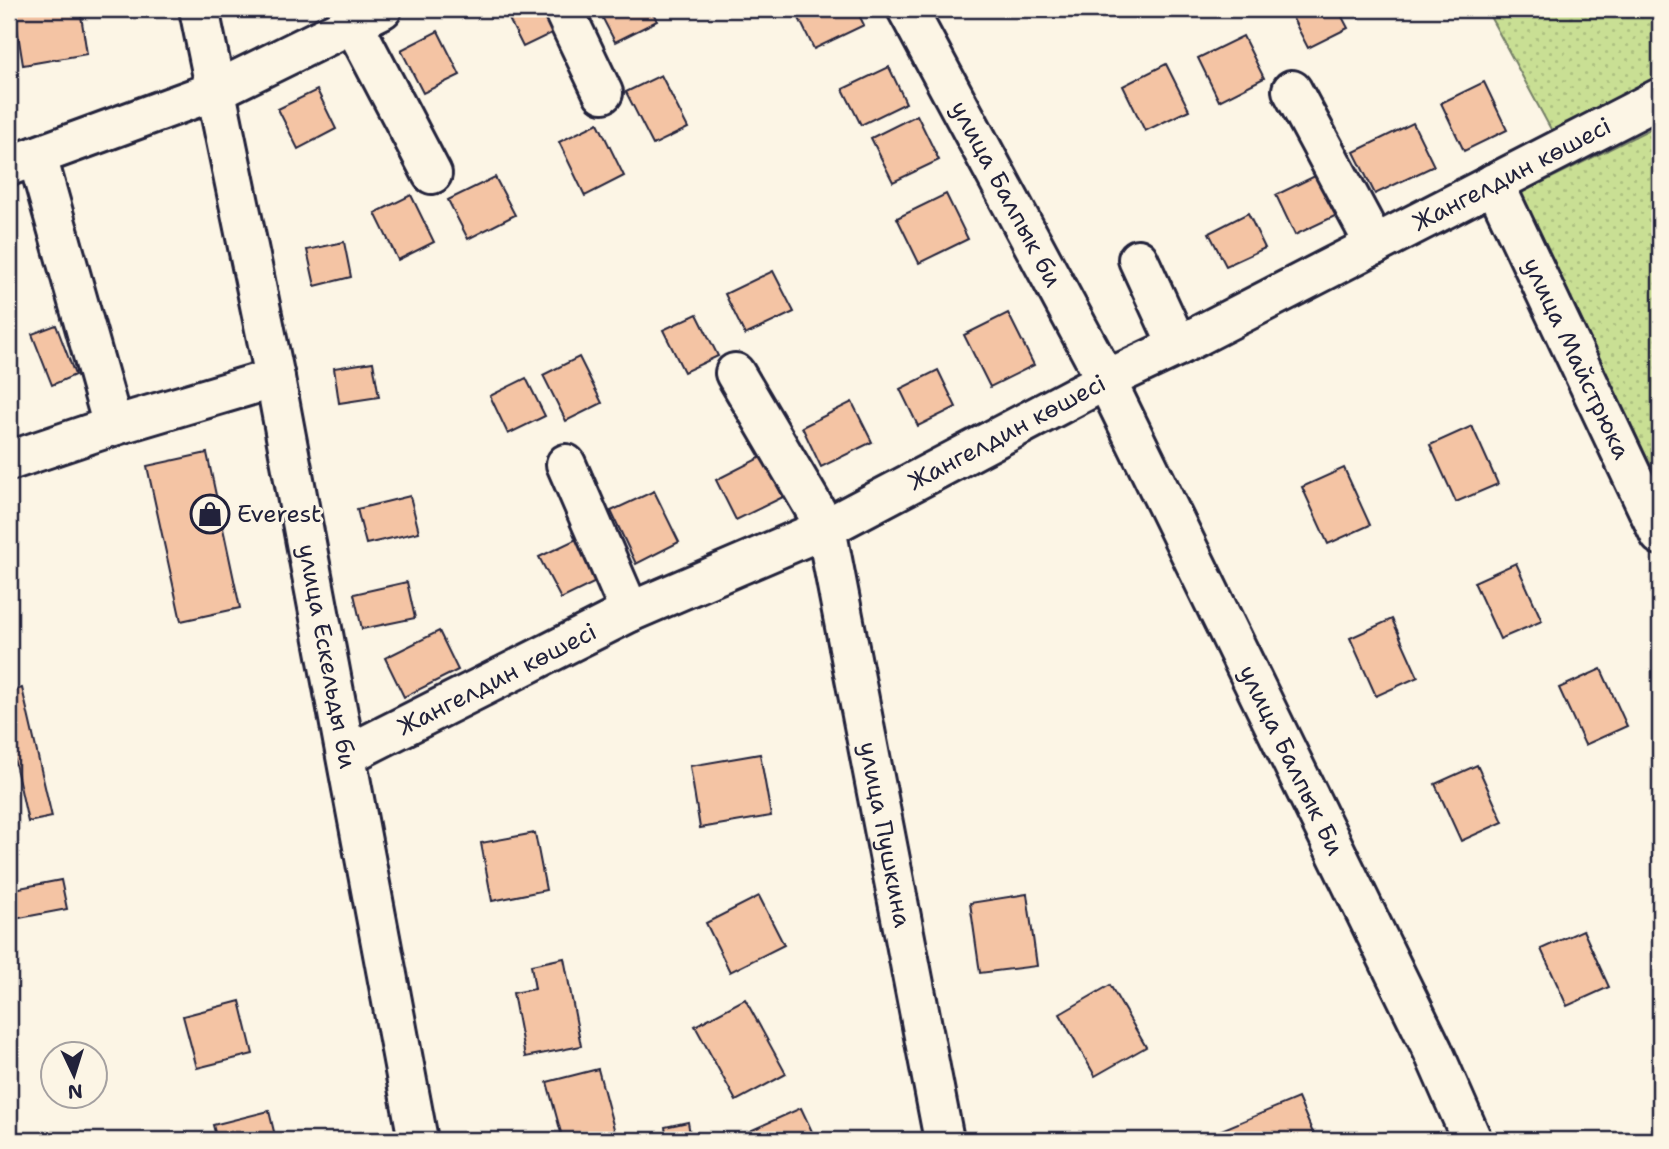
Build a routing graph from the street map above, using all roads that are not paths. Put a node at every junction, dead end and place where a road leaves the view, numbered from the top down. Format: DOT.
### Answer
graph roads {
  1 [pos="199,9"];
  2 [pos="563,9"];
  3 [pos="907,9"];
  4 [pos="367,16"];
  5 [pos="217,90"];
  6 [pos="1292,90"];
  7 [pos="603,93"];
  8 [pos="1660,98"];
  9 [pos="23,161"];
  10 [pos="432,174"];
  11 [pos="1494,183"];
  12 [pos="1375,245"];
  13 [pos="1138,259"];
  14 [pos="1178,346"];
  15 [pos="735,373"];
  16 [pos="275,378"];
  17 [pos="1106,380"];
  18 [pos="113,426"];
  19 [pos="9,461"];
  20 [pos="566,464"];
  21 [pos="826,528"];
  22 [pos="1660,535"];
  23 [pos="630,612"];
  24 [pos="347,755"];
  25 [pos="418,1140"];
  26 [pos="944,1140"];
  27 [pos="1472,1140"];
  1 -- 5 [label="street, улица Ескельды би"];
  2 -- 7 [label="street"];
  3 -- 17 [label="street, улица Балпык би"];
  4 -- 5 [label="street"];
  4 -- 10 [label="street"];
  5 -- 9 [label="street"];
  5 -- 16 [label="street, улица Ескельды би"];
  6 -- 12 [label="street"];
  8 -- 11 [label="street, Жангелдин көшесі"];
  9 -- 18 [label="street"];
  11 -- 12 [label="street, Жангелдин көшесі"];
  11 -- 22 [label="street, улица Майстрюка"];
  12 -- 14 [label="street, Жангелдин көшесі"];
  13 -- 14 [label="street"];
  14 -- 17 [label="street, Жангелдин көшесі"];
  15 -- 21 [label="street, улица Пушкина"];
  16 -- 18 [label="street"];
  16 -- 24 [label="street, улица Ескельды би"];
  17 -- 21 [label="street, Жангелдин көшесі"];
  17 -- 27 [label="street, улица Балпык Би"];
  18 -- 19 [label="street"];
  20 -- 23 [label="street"];
  21 -- 23 [label="street, Жангелдин көшесі"];
  21 -- 26 [label="street, улица Пушкина"];
  23 -- 24 [label="street, Жангелдин көшесі"];
  24 -- 25 [label="street, улица Ескельды би"];
}
